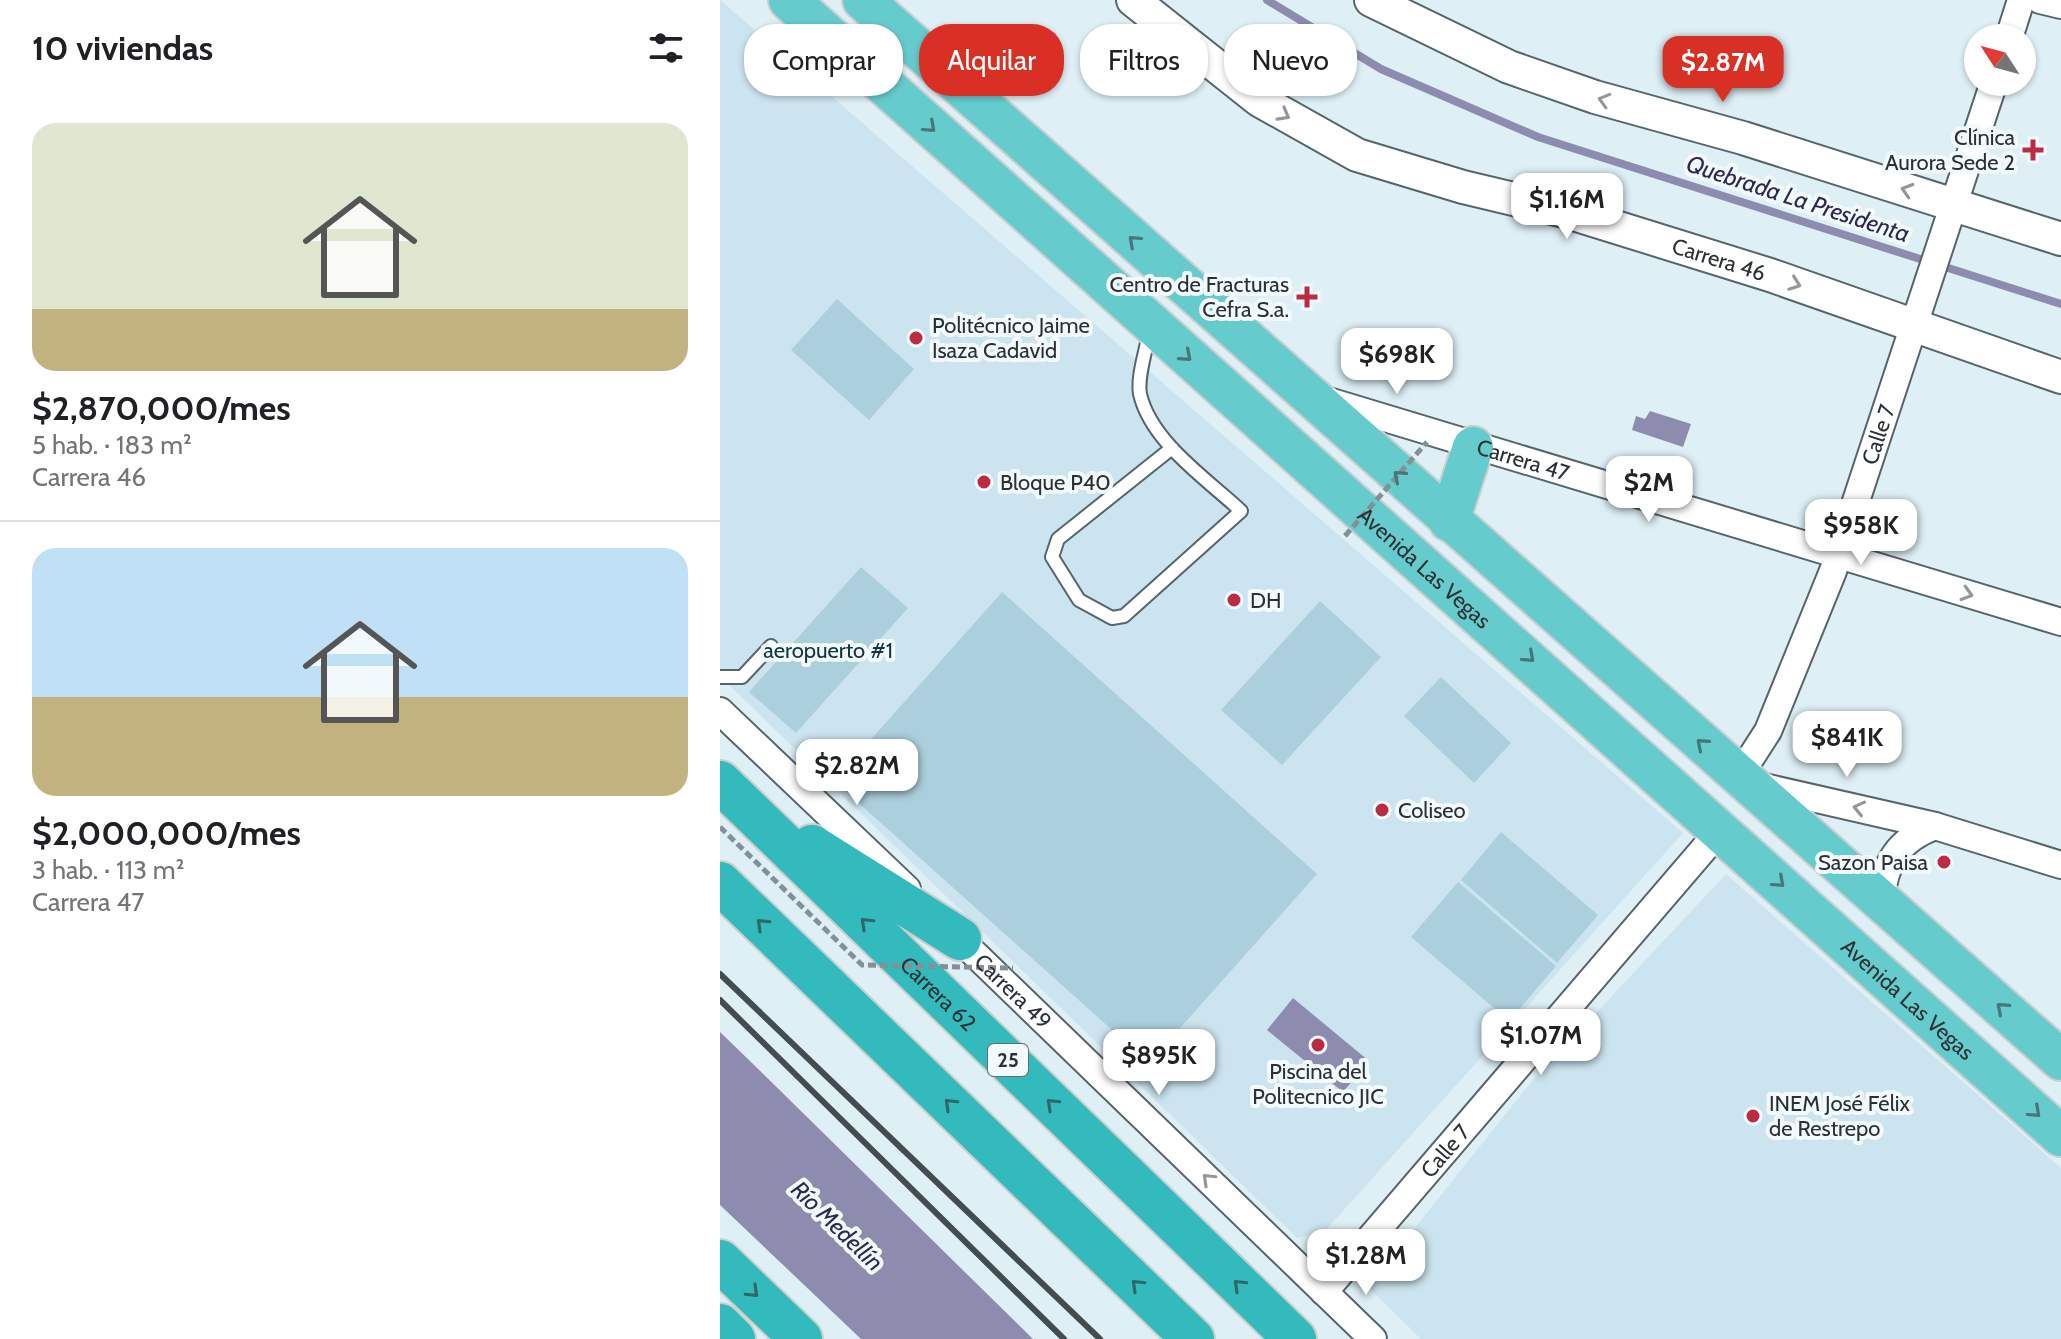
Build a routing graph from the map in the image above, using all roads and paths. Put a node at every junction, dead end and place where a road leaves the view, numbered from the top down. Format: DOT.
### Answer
graph roads {
  1 [pos="789,0"];
  2 [pos="863,0"];
  3 [pos="1133,0"];
  4 [pos="1371,0"];
  5 [pos="2021,0"];
  6 [pos="2040,0"];
  7 [pos="2061,5"];
  8 [pos="2013,24"];
  9 [pos="1989,96"];
  10 [pos="1954,205"];
  11 [pos="2061,239"];
  12 [pos="1150,326"];
  13 [pos="1915,326"];
  14 [pos="2061,377"];
  15 [pos="1305,393"];
  16 [pos="1427,442"];
  17 [pos="1473,447"];
  18 [pos="1172,448"];
  19 [pos="1449,521"];
  20 [pos="1345,536"];
  21 [pos="1839,554"];
  22 [pos="2061,622"];
  23 [pos="771,646"];
  24 [pos="720,677"];
  25 [pos="720,711"];
  26 [pos="1744,780"];
  27 [pos="727,803"];
  28 [pos="1935,826"];
  29 [pos="1721,829"];
  30 [pos="2061,865"];
  31 [pos="720,883"];
  32 [pos="1881,901"];
  33 [pos="960,939"];
  34 [pos="1013,968"];
  35 [pos="2061,1060"];
  36 [pos="2061,1136"];
  37 [pos="720,1261"];
  38 [pos="1324,1292"];
  39 [pos="720,1325"];
  40 [pos="734,1339"];
  41 [pos="801,1339"];
  42 [pos="1193,1339"];
  43 [pos="1295,1339"];
  44 [pos="1373,1339"];
  1 -- 12 [label="main road, Avenida Las Vegas, one-way"];
  15 -- 2 [label="main road, one-way"];
  3 -- 13 [label="street, Carrera 46, one-way"];
  10 -- 4 [label="street, one-way"];
  5 -- 8 [label="street"];
  6 -- 7 [label="street"];
  9 -- 10 [label="street, Calle 7"];
  10 -- 11 [label="street"];
  10 -- 13 [label="street, Calle 7"];
  12 -- 18 [label="lane"];
  12 -- 29 [label="main road, Avenida Las Vegas, one-way"];
  13 -- 14 [label="street, Carrera 46"];
  13 -- 21 [label="street, Calle 7"];
  15 -- 17 [label="street, Carrera 47"];
  19 -- 15 [label="main road, one-way"];
  16 -- 20 [label="path, bridge"];
  17 -- 19 [label="main road"];
  17 -- 21 [label="street, Carrera 47"];
  18 -- 18 [label="lane"];
  26 -- 19 [label="main road, one-way"];
  21 -- 22 [label="street, Carrera 47, one-way"];
  21 -- 26 [label="street, Calle 7"];
  23 -- 24 [label="lane"];
  25 -- 33 [label="street, Carrera 49"];
  28 -- 26 [label="street, one-way"];
  26 -- 32 [label="main road"];
  27 -- 33 [label="highway"];
  27 -- 34 [label="path, bridge"];
  43 -- 27 [label="highway, Carrera 62 / 25, one-way"];
  28 -- 30 [label="street"];
  28 -- 32 [label="street"];
  29 -- 36 [label="main road, Avenida Las Vegas, one-way"];
  29 -- 38 [label="street, Calle 7"];
  42 -- 31 [label="highway, one-way"];
  35 -- 32 [label="main road, one-way"];
  38 -- 33 [label="street, Carrera 49, one-way"];
  37 -- 41 [label="highway, one-way"];
  38 -- 44 [label="street, Carrera 49"];
  39 -- 40 [label="highway"];
}
